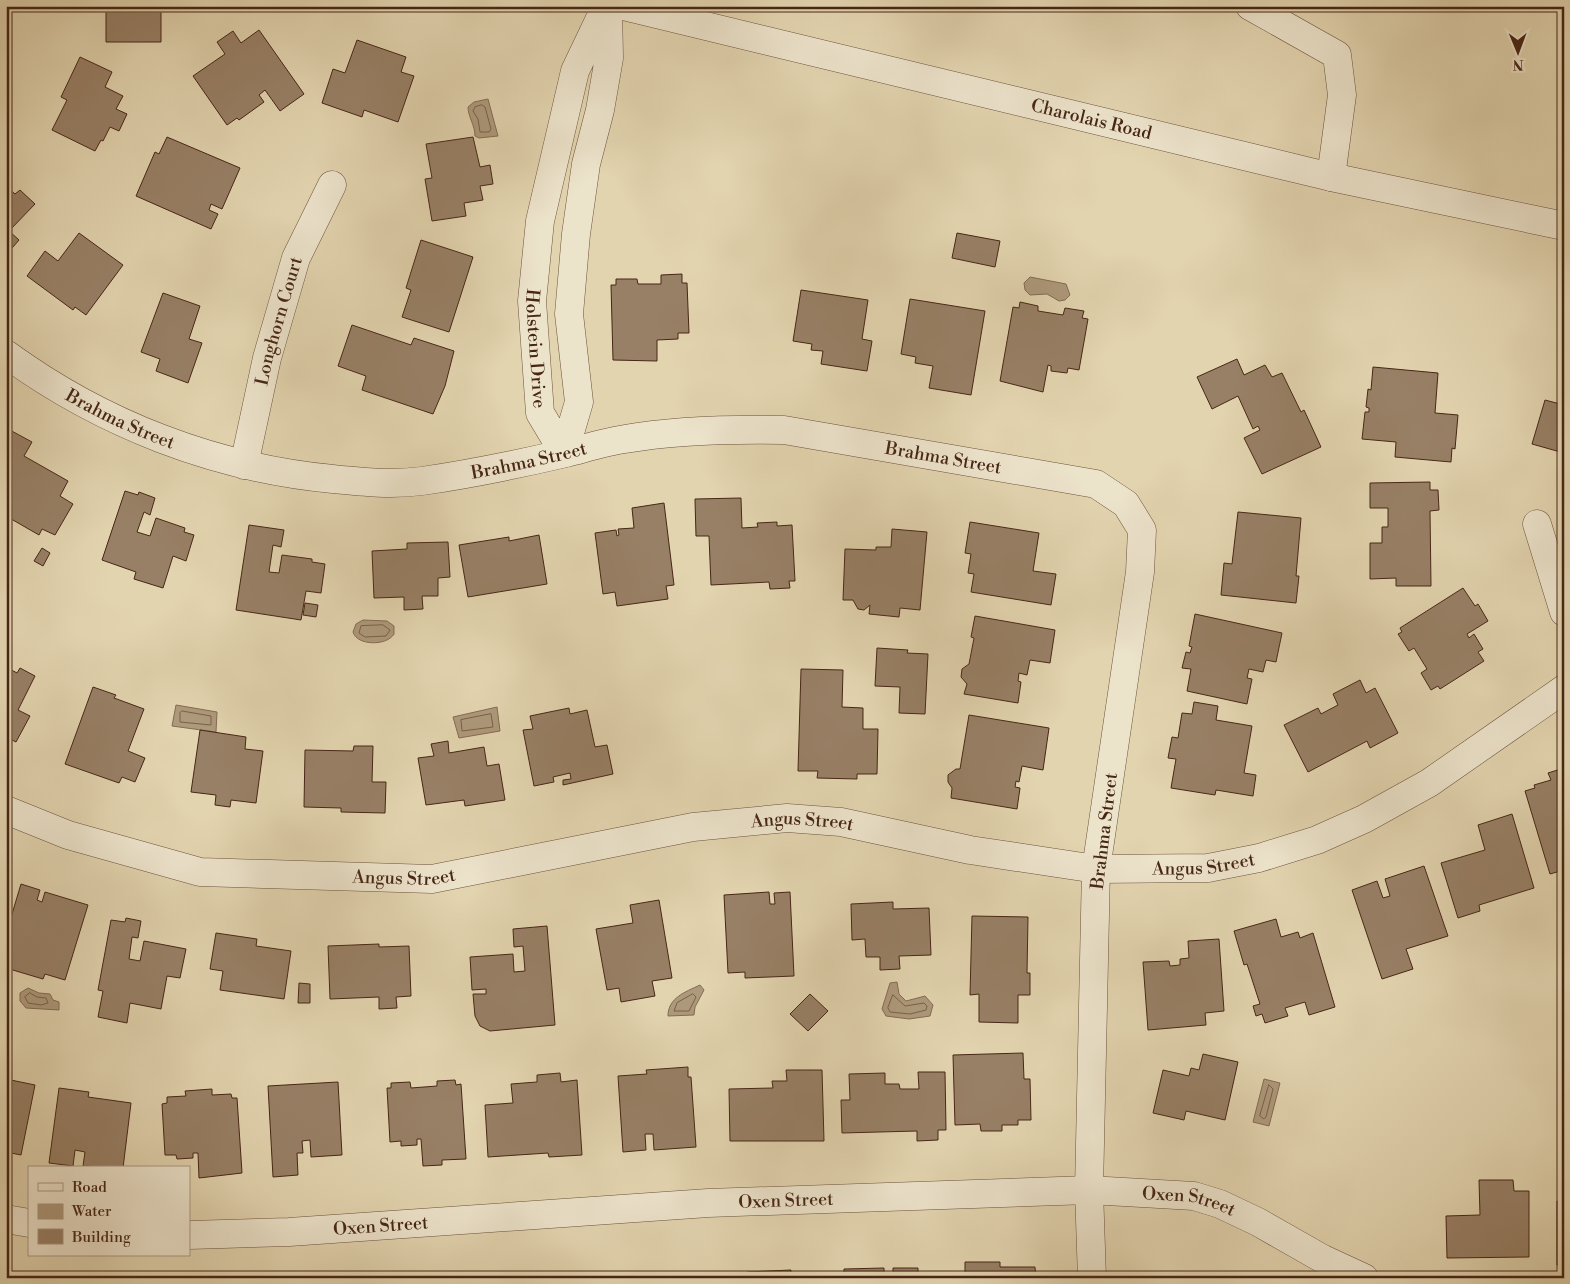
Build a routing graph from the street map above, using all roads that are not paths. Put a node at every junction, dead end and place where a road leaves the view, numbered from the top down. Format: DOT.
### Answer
graph roads {
  1 [pos="607,6"];
  2 [pos="623,6"];
  3 [pos="1250,6"];
  4 [pos="1331,177"];
  5 [pos="332,185"];
  6 [pos="1564,226"];
  7 [pos="6,354"];
  8 [pos="564,453"];
  9 [pos="244,465"];
  10 [pos="1537,524"];
  11 [pos="1564,612"];
  12 [pos="1564,689"];
  13 [pos="6,810"];
  14 [pos="1096,869"];
  15 [pos="1089,1190"];
  16 [pos="6,1219"];
  17 [pos="28,1223"];
  18 [pos="190,1234"];
  19 [pos="1092,1278"];
  20 [pos="1364,1278"];
  1 -- 8 [label="street, Holstein Drive"];
  1 -- 8 [label="street, Holstein Drive"];
  2 -- 4 [label="street, Charolais Road"];
  3 -- 4 [label="street"];
  4 -- 6 [label="street, Charolais Road"];
  5 -- 9 [label="street, Longhorn Court"];
  7 -- 9 [label="street, Brahma Street"];
  8 -- 9 [label="street, Brahma Street"];
  8 -- 14 [label="street, Brahma Street"];
  10 -- 11 [label="street"];
  12 -- 14 [label="street, Angus Street"];
  13 -- 14 [label="street, Angus Street"];
  14 -- 15 [label="street, Brahma Street"];
  15 -- 18 [label="street, Oxen Street"];
  15 -- 19 [label="street, Brahma Street"];
  15 -- 20 [label="street, Oxen Street"];
  16 -- 17 [label="street"];
}
